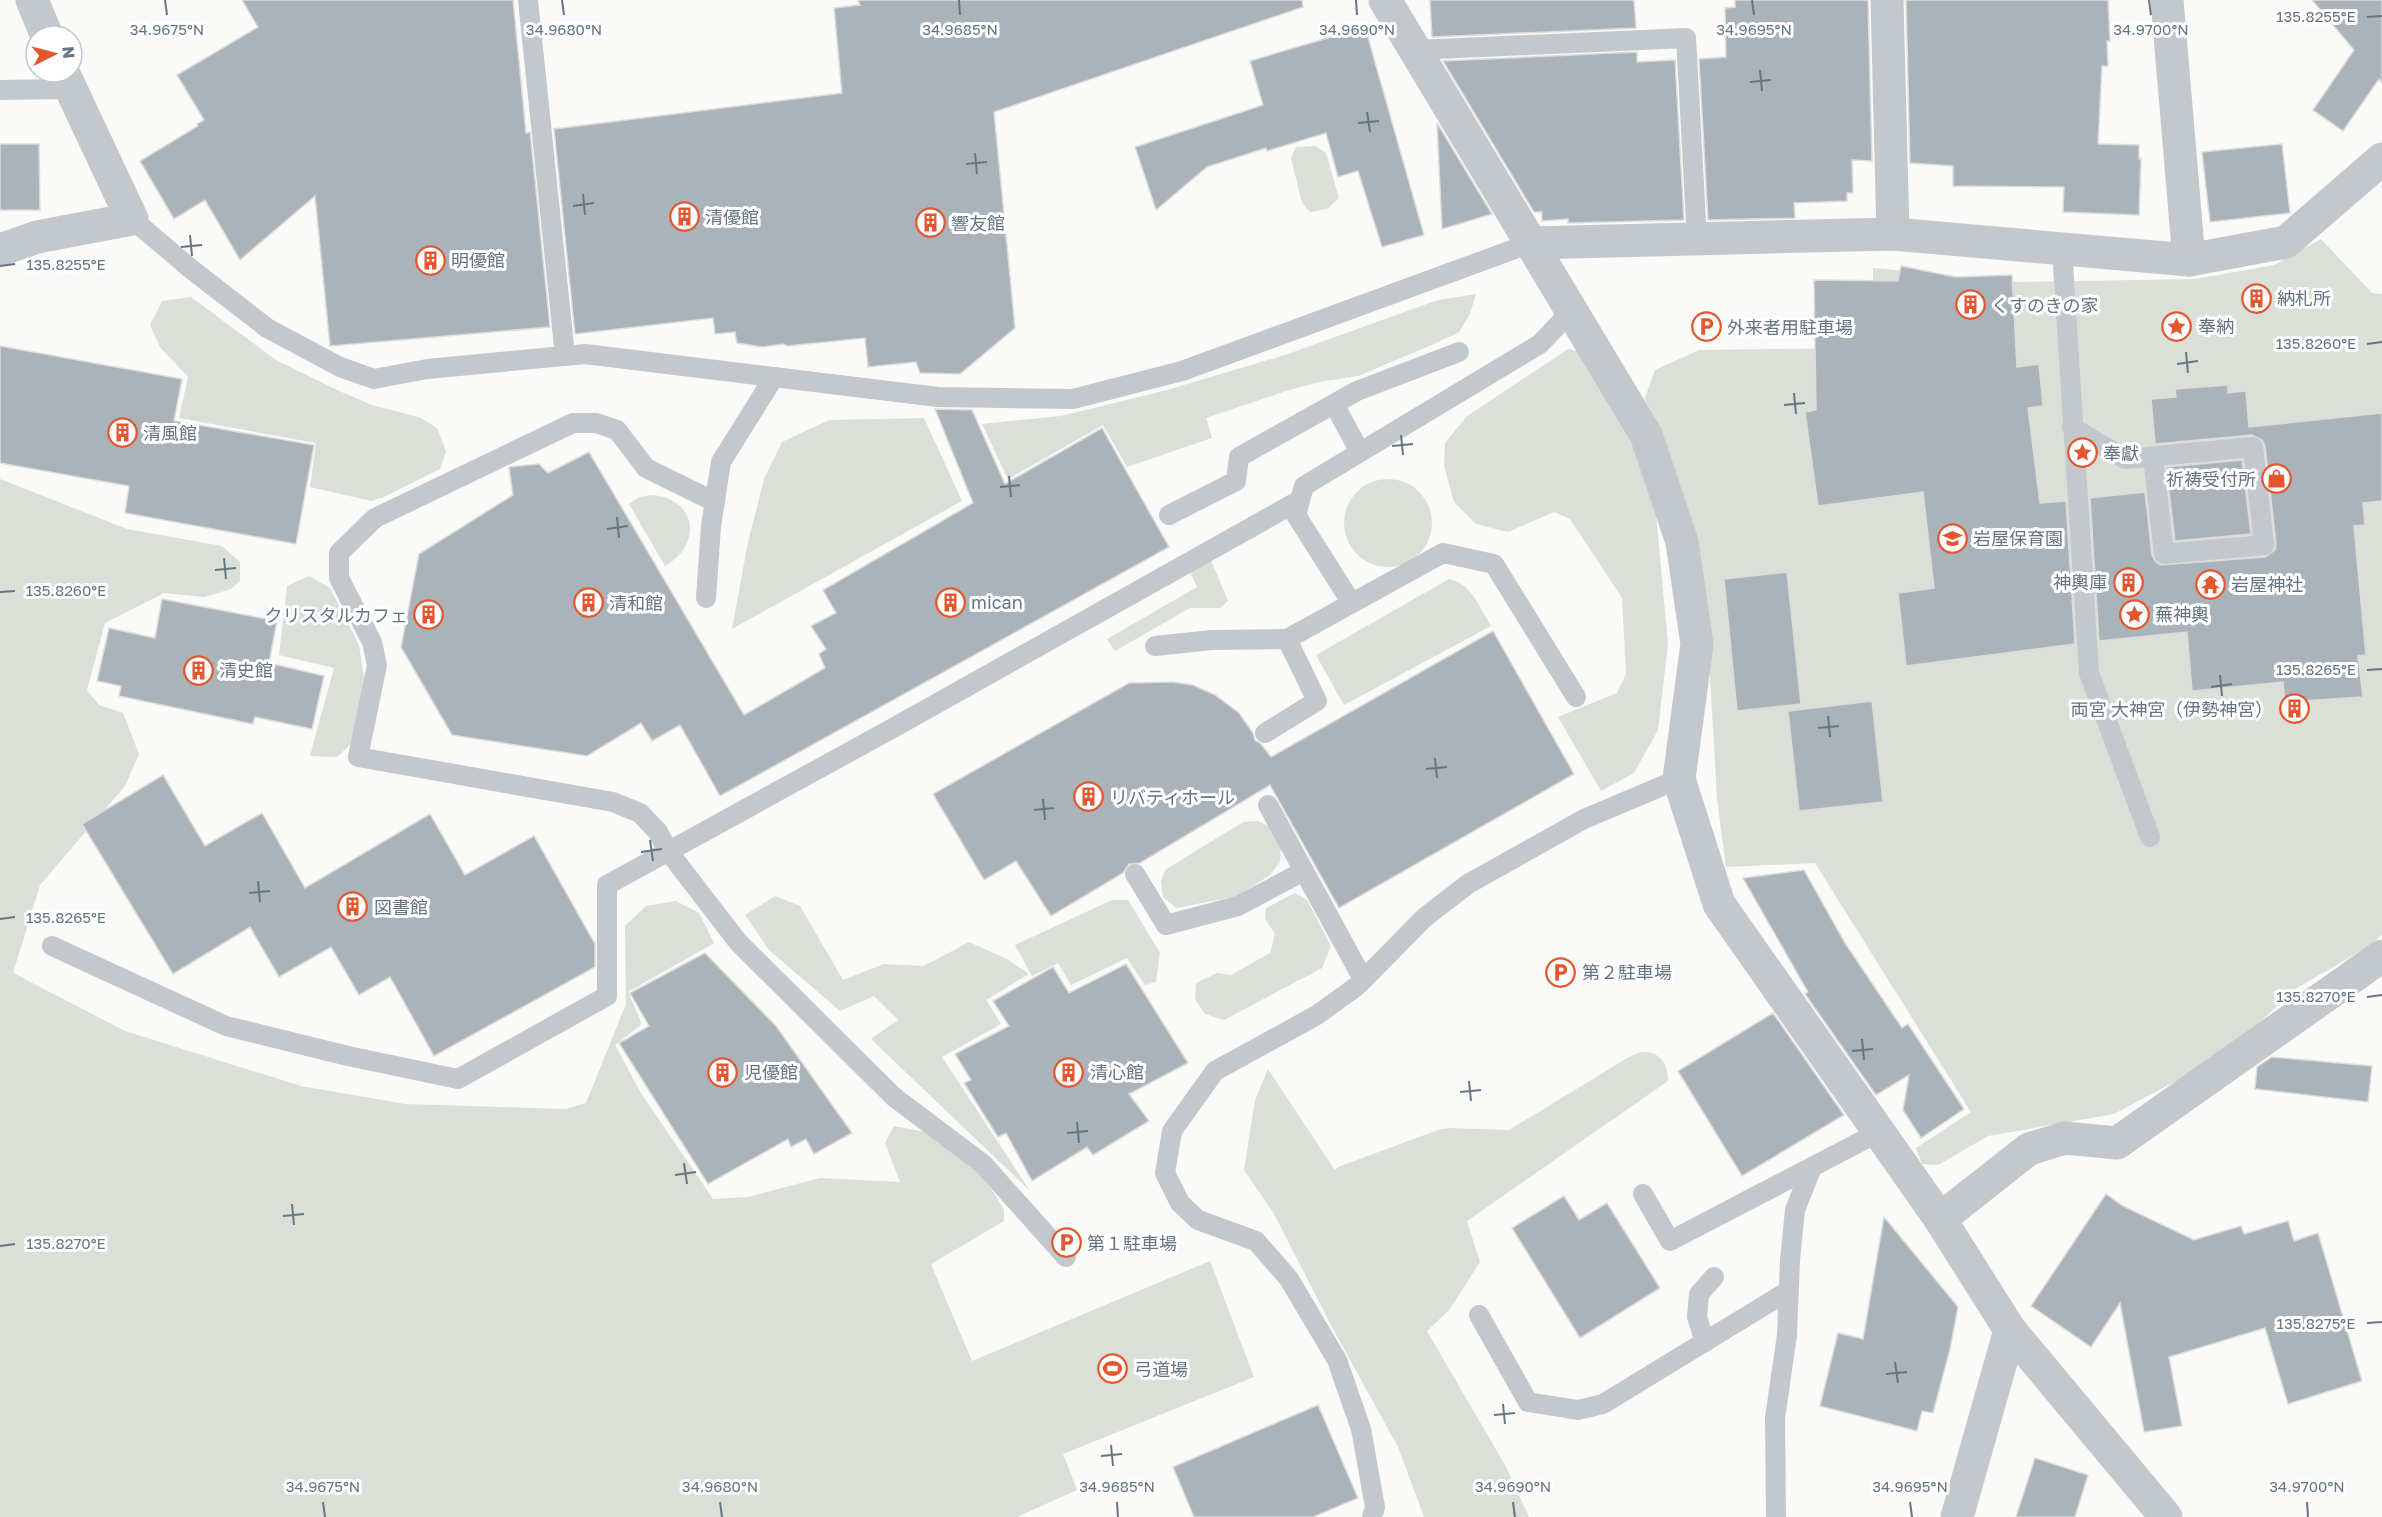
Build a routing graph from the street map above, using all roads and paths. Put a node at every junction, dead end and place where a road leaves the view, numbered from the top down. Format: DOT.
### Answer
graph roads {
  1 [pos="32,0"];
  2 [pos="528,0"];
  3 [pos="1385,0"];
  4 [pos="1887,0"];
  5 [pos="2167,0"];
  6 [pos="42,24"];
  7 [pos="1415,50"];
  8 [pos="40,84"];
  9 [pos="68,84"];
  10 [pos="0,90"];
  11 [pos="2382,159"];
  12 [pos="132,219"];
  13 [pos="1893,234"];
  14 [pos="1696,239"];
  15 [pos="1531,243"];
  16 [pos="2062,248"];
  17 [pos="0,250"];
  18 [pos="2189,260"];
  19 [pos="1572,310"];
  20 [pos="1459,352"];
  21 [pos="566,356"];
  22 [pos="774,376"];
  23 [pos="1334,404"];
  24 [pos="2073,427"];
  25 [pos="1360,452"];
  26 [pos="2153,456"];
  27 [pos="1300,500"];
  28 [pos="715,502"];
  29 [pos="1168,515"];
  30 [pos="706,598"];
  31 [pos="1352,602"];
  32 [pos="1287,639"];
  33 [pos="1155,646"];
  34 [pos="1576,697"];
  35 [pos="1265,733"];
  36 [pos="1680,779"];
  37 [pos="1268,805"];
  38 [pos="2150,837"];
  39 [pos="668,851"];
  40 [pos="1304,871"];
  41 [pos="1135,874"];
  42 [pos="51,946"];
  43 [pos="2382,956"];
  44 [pos="1363,980"];
  45 [pos="1879,1132"];
  46 [pos="1812,1167"];
  47 [pos="1643,1194"];
  48 [pos="1940,1219"];
  49 [pos="1066,1257"];
  50 [pos="1714,1277"];
  51 [pos="1788,1291"];
  52 [pos="1479,1316"];
  53 [pos="2010,1330"];
  54 [pos="1705,1342"];
  55 [pos="1372,1517"];
  56 [pos="1776,1517"];
  57 [pos="1957,1517"];
  58 [pos="2166,1517"];
  1 -- 6 [label="street"];
  2 -- 21 [label="lane"];
  3 -- 7 [label="street"];
  4 -- 13 [label="street"];
  5 -- 18 [label="street"];
  7 -- 14 [label="lane"];
  7 -- 15 [label="street"];
  8 -- 10 [label="lane"];
  9 -- 12 [label="street"];
  11 -- 18 [label="street"];
  12 -- 17 [label="street"];
  12 -- 21 [label="lane"];
  13 -- 14 [label="street"];
  13 -- 16 [label="street"];
  14 -- 15 [label="street"];
  15 -- 19 [label="street"];
  15 -- 22 [label="lane"];
  16 -- 18 [label="street"];
  16 -- 24 [label="lane"];
  19 -- 25 [label="lane"];
  19 -- 36 [label="street"];
  20 -- 23 [label="lane"];
  21 -- 22 [label="lane"];
  22 -- 28 [label="lane"];
  23 -- 25 [label="lane"];
  23 -- 29 [label="lane"];
  24 -- 26 [label="lane"];
  24 -- 38 [label="lane"];
  25 -- 27 [label="lane"];
  26 -- 26 [label="lane"];
  27 -- 31 [label="lane"];
  27 -- 39 [label="lane"];
  28 -- 30 [label="lane"];
  28 -- 39 [label="lane"];
  31 -- 32 [label="lane"];
  31 -- 34 [label="lane"];
  32 -- 33 [label="lane"];
  32 -- 35 [label="lane"];
  36 -- 44 [label="lane"];
  36 -- 45 [label="street"];
  37 -- 40 [label="lane"];
  39 -- 42 [label="lane"];
  39 -- 49 [label="lane"];
  40 -- 41 [label="lane"];
  40 -- 44 [label="lane"];
  43 -- 48 [label="street"];
  44 -- 55 [label="lane"];
  45 -- 46 [label="lane"];
  45 -- 48 [label="street"];
  46 -- 47 [label="lane"];
  46 -- 51 [label="lane"];
  48 -- 53 [label="street"];
  50 -- 54 [label="lane"];
  51 -- 54 [label="lane"];
  51 -- 56 [label="lane"];
  52 -- 54 [label="lane"];
  53 -- 57 [label="street"];
  53 -- 58 [label="street"];
}
